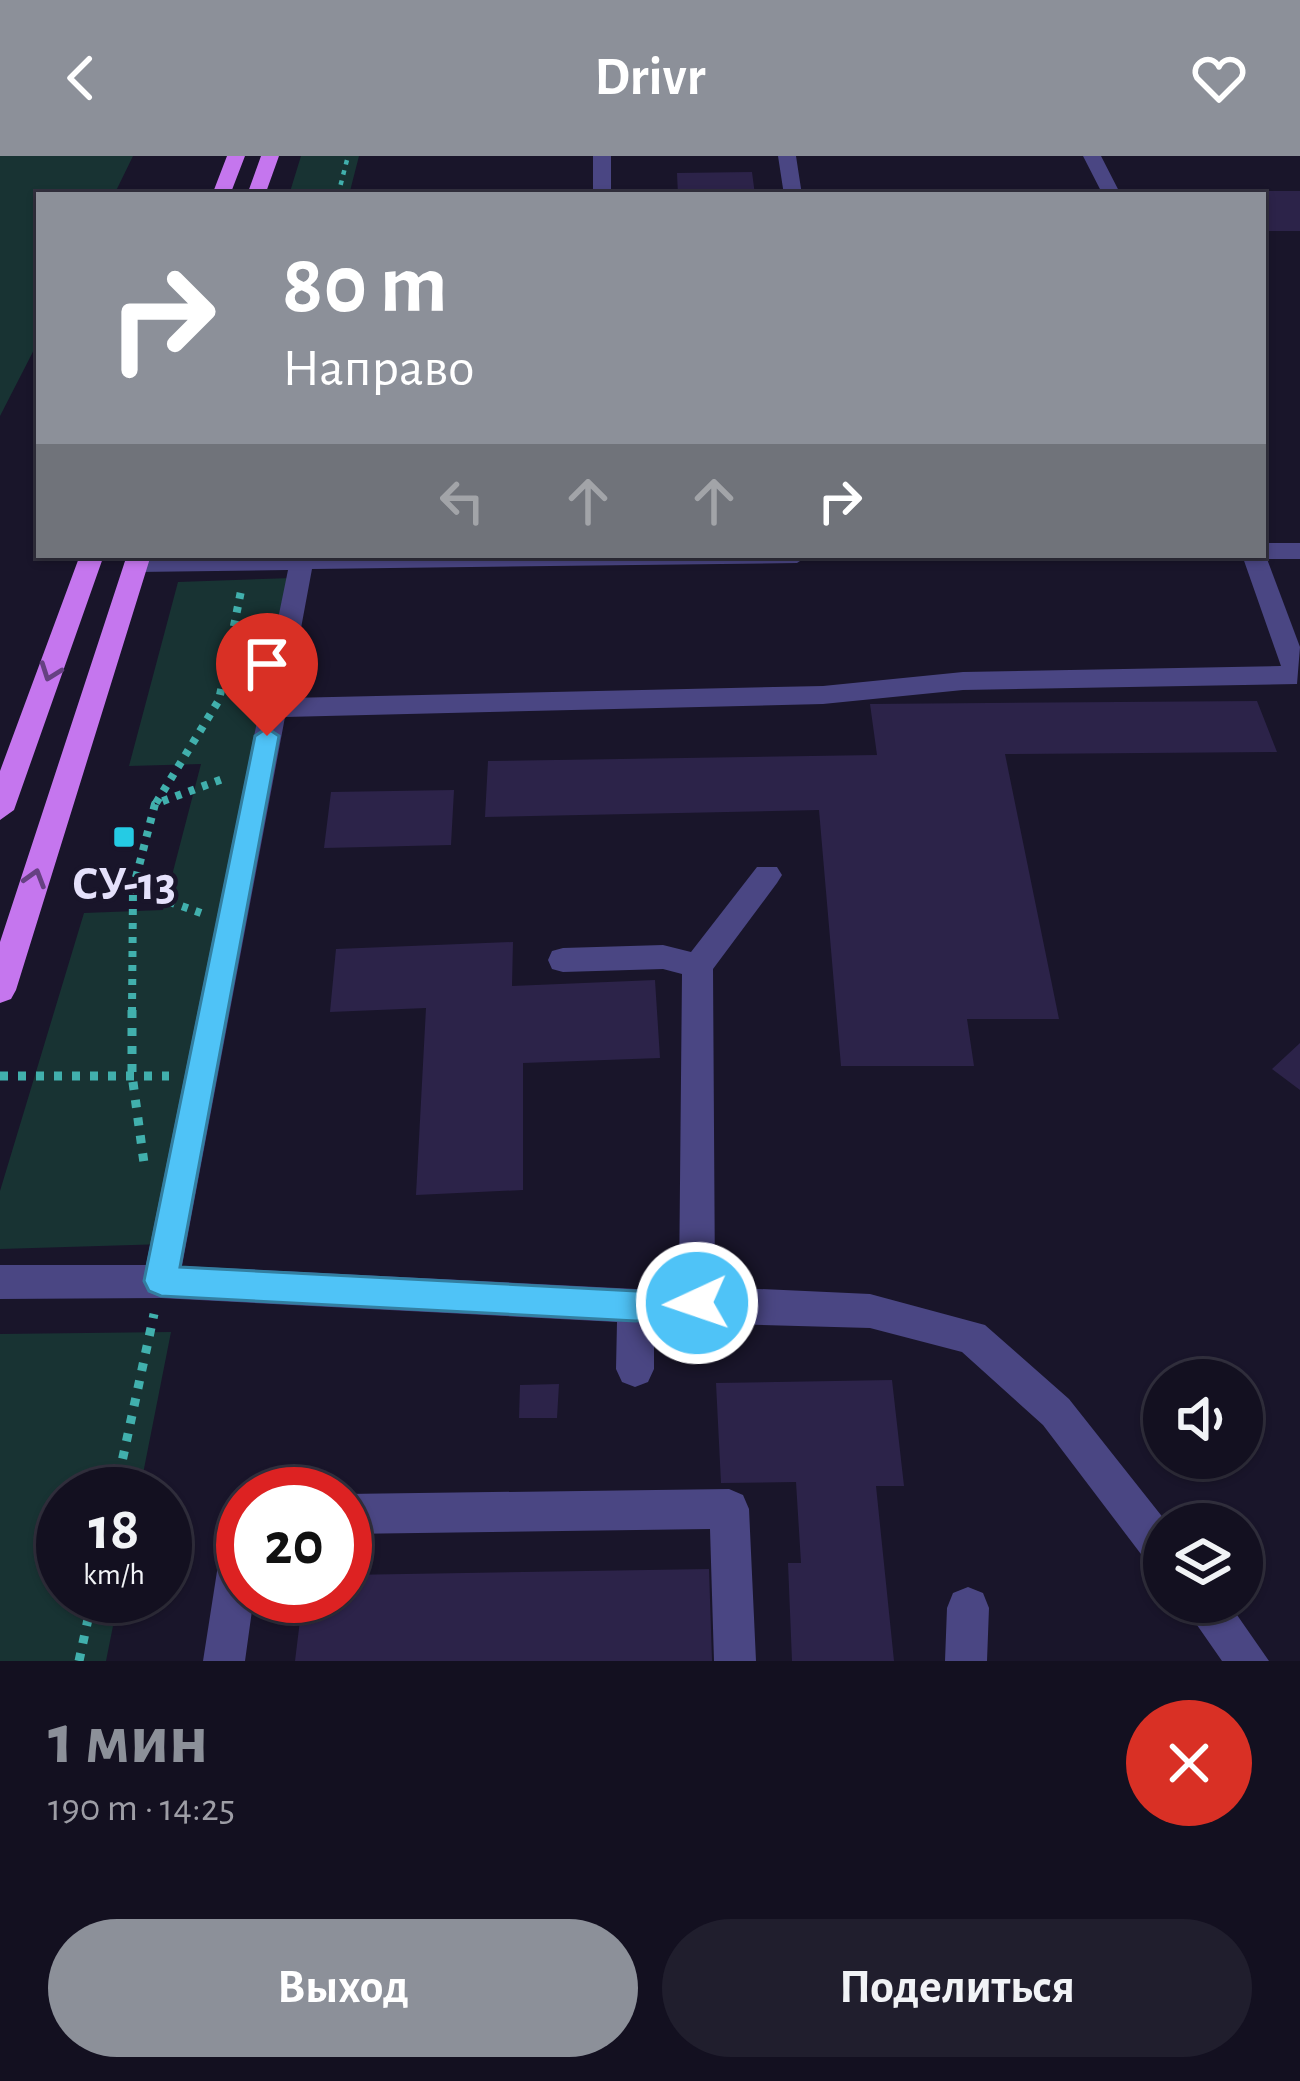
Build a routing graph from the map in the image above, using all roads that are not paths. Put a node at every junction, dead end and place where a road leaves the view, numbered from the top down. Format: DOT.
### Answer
graph roads {
  1 [pos="236,156"];
  2 [pos="269,156"];
  3 [pos="602,156"];
  4 [pos="787,156"];
  5 [pos="1092,156"];
  6 [pos="222,192"];
  7 [pos="257,192"];
  8 [pos="602,192"];
  9 [pos="793,192"];
  10 [pos="1110,192"];
  11 [pos="1300,550"];
  12 [pos="1266,551"];
  13 [pos="374,558"];
  14 [pos="1255,558"];
  15 [pos="90,559"];
  16 [pos="138,559"];
  17 [pos="302,559"];
  18 [pos="273,708"];
  19 [pos="0,810"];
  20 [pos="767,875"];
  21 [pos="563,960"];
  22 [pos="698,966"];
  23 [pos="0,989"];
  24 [pos="161,1281"];
  25 [pos="0,1282"];
  26 [pos="697,1303"];
  27 [pos="636,1306"];
  28 [pos="635,1369"];
  29 [pos="372,1514"];
  30 [pos="1143,1525"];
  31 [pos="968,1608"];
  32 [pos="230,1623"];
  33 [pos="1218,1623"];
  34 [pos="224,1661"];
  35 [pos="735,1661"];
  36 [pos="967,1661"];
  37 [pos="1248,1661"];
  1 -- 6 [label="main road"];
  2 -- 7 [label="main road"];
  3 -- 8 [label="street"];
  4 -- 9 [label="street"];
  5 -- 10 [label="street"];
  11 -- 12 [label="street"];
  13 -- 17 [label="street"];
  14 -- 18 [label="street"];
  15 -- 16 [label="main road"];
  15 -- 19 [label="main road, one-way"];
  16 -- 17 [label="street"];
  23 -- 16 [label="main road, one-way"];
  17 -- 18 [label="street"];
  18 -- 24 [label="street"];
  20 -- 22 [label="street"];
  21 -- 22 [label="street"];
  22 -- 26 [label="street"];
  24 -- 25 [label="street"];
  24 -- 27 [label="street"];
  26 -- 27 [label="street"];
  26 -- 30 [label="street"];
  27 -- 28 [label="street"];
  29 -- 35 [label="street"];
  31 -- 36 [label="street"];
  32 -- 34 [label="street"];
  33 -- 37 [label="street"];
}
